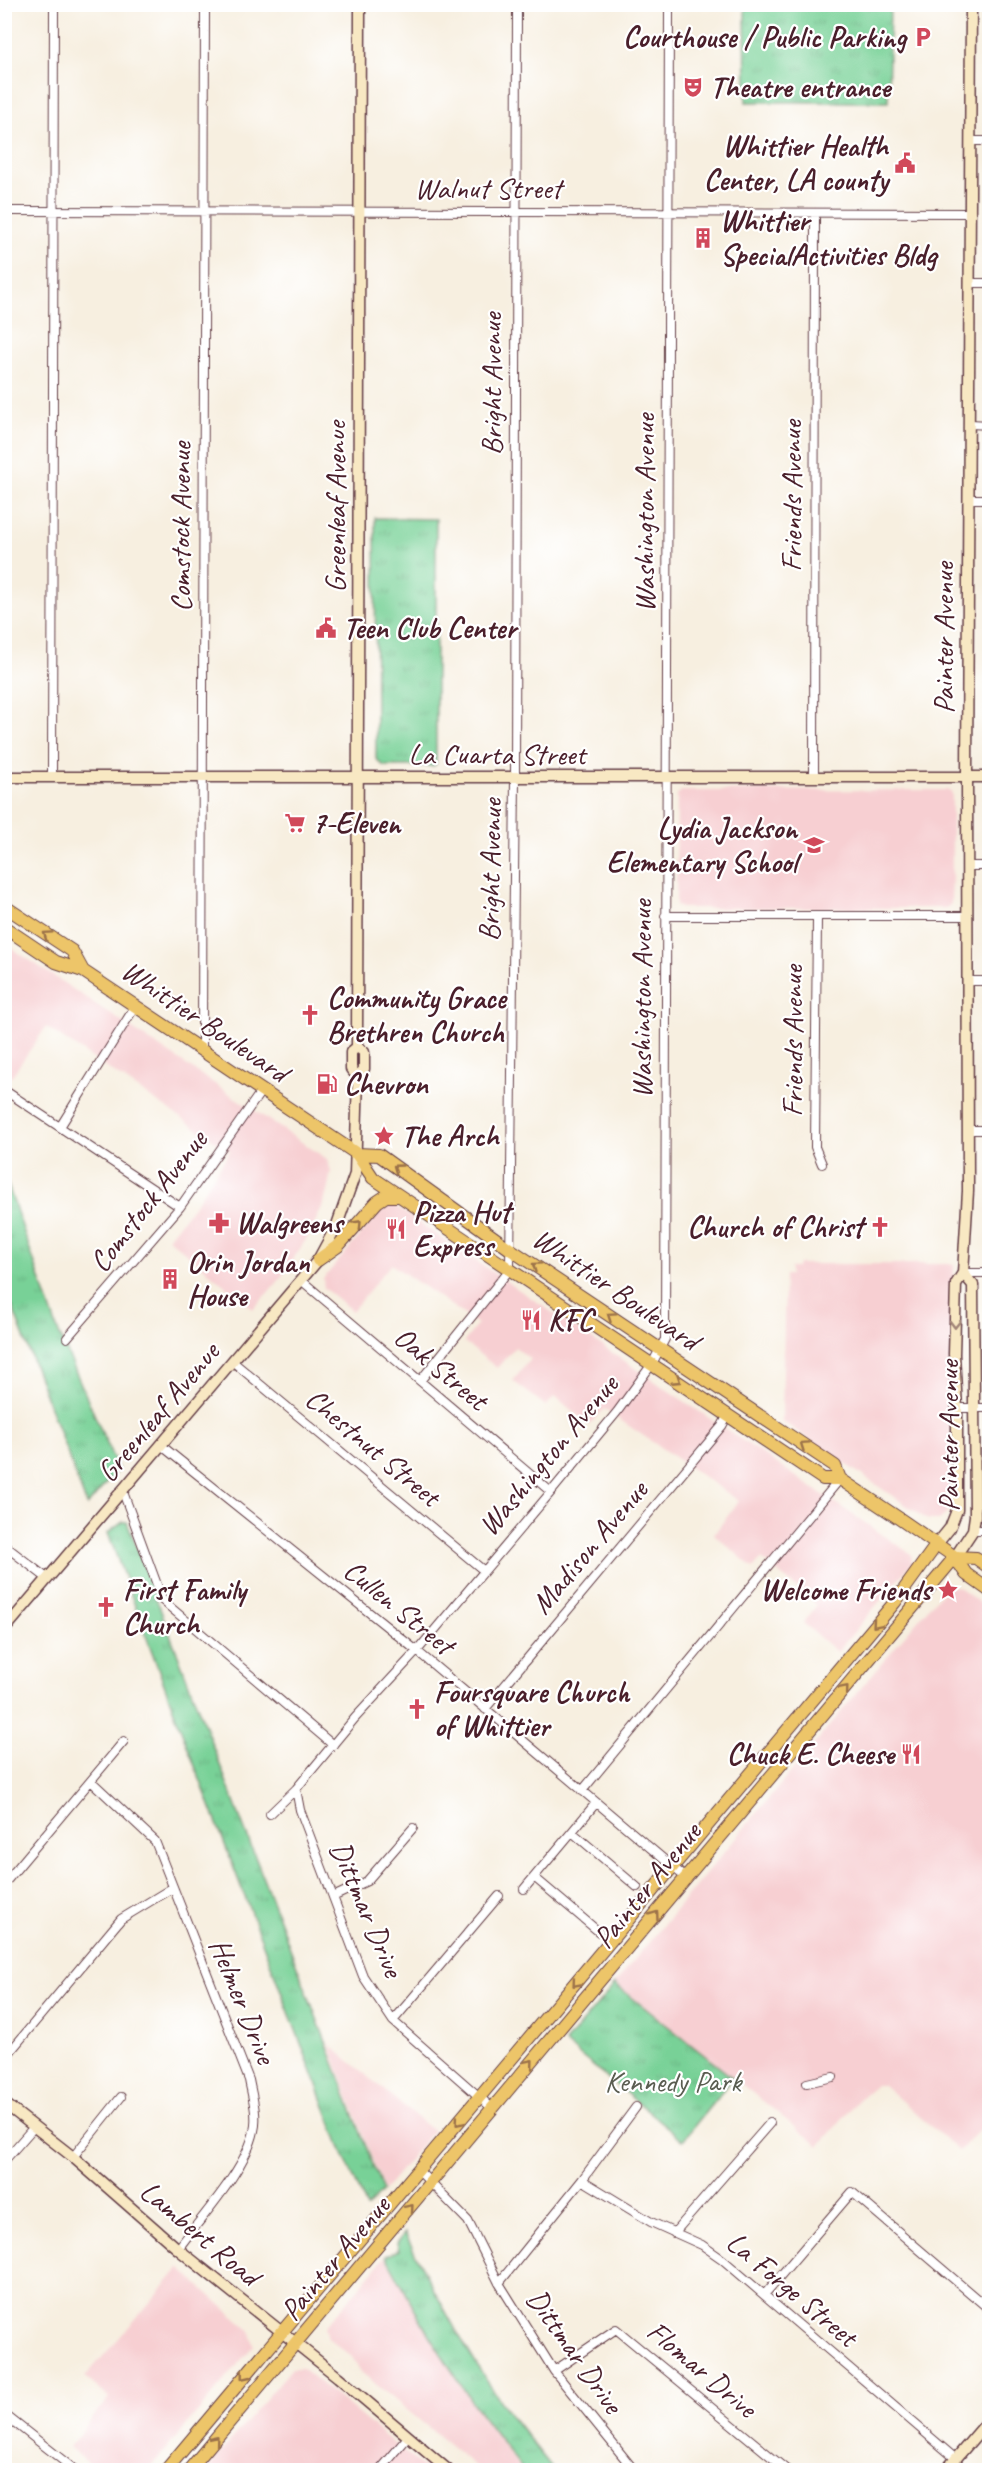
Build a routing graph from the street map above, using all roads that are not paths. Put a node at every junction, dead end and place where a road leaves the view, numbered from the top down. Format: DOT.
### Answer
graph roads {
  1 [pos="54,4"];
  2 [pos="205,4"];
  3 [pos="360,4"];
  4 [pos="517,4"];
  5 [pos="669,4"];
  6 [pos="971,4"];
  7 [pos="971,141"];
  8 [pos="990,141"];
  9 [pos="4,211"];
  10 [pos="53,211"];
  11 [pos="205,212"];
  12 [pos="360,212"];
  13 [pos="515,212"];
  14 [pos="669,213"];
  15 [pos="971,213"];
  16 [pos="815,214"];
  17 [pos="970,283"];
  18 [pos="990,283"];
  19 [pos="970,424"];
  20 [pos="990,424"];
  21 [pos="969,499"];
  22 [pos="990,499"];
  23 [pos="4,777"];
  24 [pos="52,777"];
  25 [pos="967,777"];
  26 [pos="990,777"];
  27 [pos="203,778"];
  28 [pos="358,778"];
  29 [pos="515,778"];
  30 [pos="667,778"];
  31 [pos="814,778"];
  32 [pos="968,866"];
  33 [pos="990,866"];
  34 [pos="4,906"];
  35 [pos="665,916"];
  36 [pos="968,916"];
  37 [pos="817,917"];
  38 [pos="4,927"];
  39 [pos="83,971"];
  40 [pos="968,981"];
  41 [pos="990,981"];
  42 [pos="136,1005"];
  43 [pos="202,1049"];
  44 [pos="4,1090"];
  45 [pos="262,1090"];
  46 [pos="60,1127"];
  47 [pos="968,1130"];
  48 [pos="990,1130"];
  49 [pos="357,1154"];
  50 [pos="822,1164"];
  51 [pos="400,1196"];
  52 [pos="180,1207"];
  53 [pos="510,1249"];
  54 [pos="318,1260"];
  55 [pos="510,1269"];
  56 [pos="963,1273"];
  57 [pos="990,1273"];
  58 [pos="301,1280"];
  59 [pos="67,1338"];
  60 [pos="660,1349"];
  61 [pos="232,1361"];
  62 [pos="652,1364"];
  63 [pos="420,1381"];
  64 [pos="975,1407"];
  65 [pos="957,1408"];
  66 [pos="990,1408"];
  67 [pos="729,1414"];
  68 [pos="162,1446"];
  69 [pos="840,1479"];
  70 [pos="123,1492"];
  71 [pos="551,1492"];
  72 [pos="973,1530"];
  73 [pos="990,1530"];
  74 [pos="937,1544"];
  75 [pos="4,1545"];
  76 [pos="955,1557"];
  77 [pos="990,1568"];
  78 [pos="483,1570"];
  79 [pos="48,1579"];
  80 [pos="990,1591"];
  81 [pos="4,1630"];
  82 [pos="417,1652"];
  83 [pos="485,1709"];
  84 [pos="124,1741"];
  85 [pos="333,1745"];
  86 [pos="91,1781"];
  87 [pos="296,1789"];
  88 [pos="739,1789"];
  89 [pos="582,1791"];
  90 [pos="596,1803"];
  91 [pos="270,1814"];
  92 [pos="412,1828"];
  93 [pos="572,1832"];
  94 [pos="718,1839"];
  95 [pos="674,1867"];
  96 [pos="534,1877"];
  97 [pos="686,1878"];
  98 [pos="4,1884"];
  99 [pos="637,1887"];
  100 [pos="172,1888"];
  101 [pos="524,1889"];
  102 [pos="499,1896"];
  103 [pos="333,1898"];
  104 [pos="599,1932"];
  105 [pos="393,2021"];
  106 [pos="4,2059"];
  107 [pos="833,2077"];
  108 [pos="807,2083"];
  109 [pos="121,2097"];
  110 [pos="479,2098"];
  111 [pos="4,2103"];
  112 [pos="636,2107"];
  113 [pos="492,2108"];
  114 [pos="770,2123"];
  115 [pos="34,2127"];
  116 [pos="73,2157"];
  117 [pos="4,2161"];
  118 [pos="418,2171"];
  119 [pos="582,2180"];
  120 [pos="431,2183"];
  121 [pos="674,2233"];
  122 [pos="178,2249"];
  123 [pos="499,2283"];
  124 [pos="764,2295"];
  125 [pos="990,2310"];
  126 [pos="282,2331"];
  127 [pos="297,2344"];
  128 [pos="554,2371"];
  129 [pos="4,2414"];
  130 [pos="990,2419"];
  131 [pos="408,2437"];
  132 [pos="956,2459"];
  133 [pos="75,2470"];
  134 [pos="166,2470"];
  135 [pos="189,2470"];
  136 [pos="380,2470"];
  137 [pos="448,2470"];
  138 [pos="634,2470"];
  139 [pos="787,2470"];
  140 [pos="946,2470"];
  1 -- 10 [label="street"];
  2 -- 11 [label="street, Comstock Avenue"];
  3 -- 12 [label="street, Greenleaf Avenue"];
  4 -- 13 [label="street, Bright Avenue"];
  5 -- 14 [label="street, Washington Avenue"];
  6 -- 7 [label="street, Painter Avenue"];
  7 -- 8 [label="street"];
  7 -- 15 [label="street, Painter Avenue"];
  9 -- 10 [label="street, Walnut Street"];
  10 -- 11 [label="street, Walnut Street"];
  10 -- 24 [label="street"];
  11 -- 12 [label="street, Walnut Street"];
  11 -- 27 [label="street, Comstock Avenue"];
  12 -- 13 [label="street, Walnut Street"];
  12 -- 28 [label="street, Greenleaf Avenue"];
  13 -- 14 [label="street, Walnut Street"];
  13 -- 29 [label="street, Bright Avenue"];
  14 -- 16 [label="street, Walnut Street"];
  14 -- 30 [label="street, Washington Avenue"];
  15 -- 16 [label="street, Walnut Street"];
  15 -- 17 [label="street, Painter Avenue"];
  16 -- 31 [label="street, Friends Avenue"];
  17 -- 18 [label="street"];
  17 -- 19 [label="street, Painter Avenue"];
  19 -- 20 [label="street"];
  19 -- 21 [label="street, Painter Avenue"];
  21 -- 22 [label="street"];
  21 -- 25 [label="street, Painter Avenue"];
  23 -- 24 [label="street, La Cuarta Street"];
  24 -- 27 [label="street, La Cuarta Street"];
  25 -- 26 [label="street, La Cuarta Street"];
  25 -- 31 [label="street, La Cuarta Street"];
  25 -- 32 [label="street, Painter Avenue"];
  27 -- 28 [label="street, La Cuarta Street"];
  27 -- 43 [label="street, Comstock Avenue"];
  28 -- 29 [label="street, La Cuarta Street"];
  28 -- 49 [label="street, Greenleaf Avenue"];
  29 -- 30 [label="street, La Cuarta Street"];
  29 -- 53 [label="street, Bright Avenue"];
  30 -- 31 [label="street, La Cuarta Street"];
  30 -- 35 [label="street, Washington Avenue"];
  32 -- 33 [label="street"];
  32 -- 36 [label="street, Painter Avenue"];
  39 -- 34 [label="main road, Whittier Boulevard, one-way"];
  35 -- 37 [label="street"];
  35 -- 60 [label="street, Washington Avenue"];
  36 -- 37 [label="street"];
  36 -- 40 [label="street, Painter Avenue"];
  37 -- 50 [label="street, Friends Avenue"];
  38 -- 39 [label="main road, Whittier Boulevard"];
  39 -- 42 [label="main road, Whittier Boulevard"];
  40 -- 41 [label="street"];
  40 -- 47 [label="street, Painter Avenue"];
  42 -- 43 [label="main road, Whittier Boulevard"];
  42 -- 46 [label="street"];
  43 -- 45 [label="main road, Whittier Boulevard"];
  44 -- 46 [label="street"];
  45 -- 49 [label="main road, Whittier Boulevard"];
  45 -- 52 [label="street, Comstock Avenue"];
  46 -- 52 [label="street"];
  47 -- 48 [label="street"];
  47 -- 56 [label="street, Painter Avenue"];
  49 -- 51 [label="main road, Whittier Boulevard"];
  53 -- 49 [label="main road, Whittier Boulevard, one-way"];
  49 -- 54 [label="street, Greenleaf Avenue"];
  54 -- 51 [label="main road, one-way"];
  51 -- 55 [label="main road, Whittier Boulevard"];
  52 -- 59 [label="street, Comstock Avenue"];
  53 -- 55 [label="street, Bright Avenue"];
  60 -- 53 [label="main road, Whittier Boulevard, one-way"];
  54 -- 58 [label="street, Greenleaf Avenue"];
  55 -- 62 [label="main road, Whittier Boulevard"];
  55 -- 63 [label="street"];
  56 -- 57 [label="street"];
  56 -- 64 [label="street, Painter Avenue"];
  56 -- 65 [label="street, Painter Avenue, one-way"];
  58 -- 61 [label="street, Greenleaf Avenue"];
  58 -- 63 [label="street, Oak Street"];
  60 -- 62 [label="street, Washington Avenue"];
  69 -- 60 [label="main road, Whittier Boulevard, one-way"];
  61 -- 68 [label="street, Greenleaf Avenue"];
  61 -- 78 [label="street, Chestnut Street"];
  62 -- 67 [label="main road, Whittier Boulevard, one-way"];
  62 -- 71 [label="street, Washington Avenue"];
  63 -- 71 [label="street, Oak Street"];
  64 -- 65 [label="street"];
  64 -- 66 [label="street"];
  64 -- 72 [label="street, Painter Avenue"];
  65 -- 74 [label="street, Painter Avenue"];
  67 -- 69 [label="main road, Whittier Boulevard"];
  67 -- 83 [label="street, Madison Avenue"];
  68 -- 70 [label="street, Greenleaf Avenue"];
  68 -- 82 [label="street, Cullen Street"];
  69 -- 74 [label="main road, Whittier Boulevard"];
  69 -- 89 [label="street"];
  70 -- 79 [label="street, Greenleaf Avenue"];
  70 -- 85 [label="street"];
  71 -- 78 [label="street, Washington Avenue"];
  72 -- 73 [label="street"];
  72 -- 76 [label="street, Painter Avenue"];
  74 -- 76 [label="main road, Whittier Boulevard"];
  74 -- 88 [label="main road, Painter Avenue, one-way"];
  75 -- 79 [label="street"];
  76 -- 77 [label="main road, Whittier Boulevard"];
  76 -- 80 [label="main road, Whittier Boulevard"];
  94 -- 76 [label="main road, Painter Avenue, one-way"];
  78 -- 82 [label="street, Washington Avenue"];
  79 -- 81 [label="street, Greenleaf Avenue"];
  82 -- 83 [label="street, Cullen Street"];
  82 -- 85 [label="street, Washington Avenue"];
  83 -- 89 [label="street, Cullen Street"];
  84 -- 86 [label="street"];
  85 -- 87 [label="street, Washington Avenue"];
  86 -- 98 [label="street"];
  86 -- 100 [label="street, Helmer Drive"];
  87 -- 91 [label="street, Washington Avenue"];
  87 -- 103 [label="street, Dittmar Drive"];
  88 -- 94 [label="main road"];
  88 -- 95 [label="main road, Painter Avenue"];
  89 -- 90 [label="street, Cullen Street"];
  90 -- 93 [label="street"];
  90 -- 95 [label="street, Cullen Street"];
  92 -- 103 [label="street"];
  93 -- 96 [label="street"];
  93 -- 99 [label="street"];
  94 -- 97 [label="main road, Painter Avenue"];
  95 -- 97 [label="street, Cullen Street"];
  95 -- 110 [label="main road, Painter Avenue, one-way"];
  96 -- 101 [label="street"];
  96 -- 104 [label="street"];
  113 -- 97 [label="main road, Painter Avenue, one-way"];
  100 -- 106 [label="street"];
  100 -- 122 [label="street, Helmer Drive"];
  102 -- 105 [label="street"];
  103 -- 105 [label="street, Dittmar Drive"];
  105 -- 110 [label="street, Dittmar Drive"];
  107 -- 108 [label="street"];
  109 -- 116 [label="street"];
  110 -- 113 [label="street, Dittmar Drive"];
  110 -- 118 [label="main road, Painter Avenue, one-way"];
  111 -- 115 [label="street, Lambert Road"];
  112 -- 119 [label="street"];
  113 -- 120 [label="main road, Painter Avenue"];
  114 -- 121 [label="street"];
  115 -- 116 [label="street, Lambert Road"];
  115 -- 117 [label="street"];
  116 -- 122 [label="street, Lambert Road"];
  118 -- 120 [label="street, Dittmar Drive"];
  118 -- 126 [label="main road, Painter Avenue"];
  119 -- 121 [label="street, La Forge Street"];
  119 -- 123 [label="street"];
  120 -- 123 [label="street, Dittmar Drive"];
  127 -- 120 [label="main road, Painter Avenue, one-way"];
  121 -- 124 [label="street, La Forge Street"];
  122 -- 126 [label="street, Lambert Road"];
  123 -- 128 [label="street, Dittmar Drive"];
  124 -- 125 [label="street"];
  124 -- 132 [label="street, La Forge Street"];
  126 -- 127 [label="street, Lambert Road"];
  126 -- 134 [label="main road, Painter Avenue, one-way"];
  127 -- 131 [label="street, Lambert Road"];
  135 -- 127 [label="main road, Painter Avenue, one-way"];
  128 -- 138 [label="street, Dittmar Drive"];
  128 -- 139 [label="street, Flomar Drive"];
  129 -- 133 [label="street"];
  130 -- 132 [label="street"];
  131 -- 136 [label="street"];
  131 -- 137 [label="street, Lambert Road"];
  132 -- 140 [label="street"];
}
